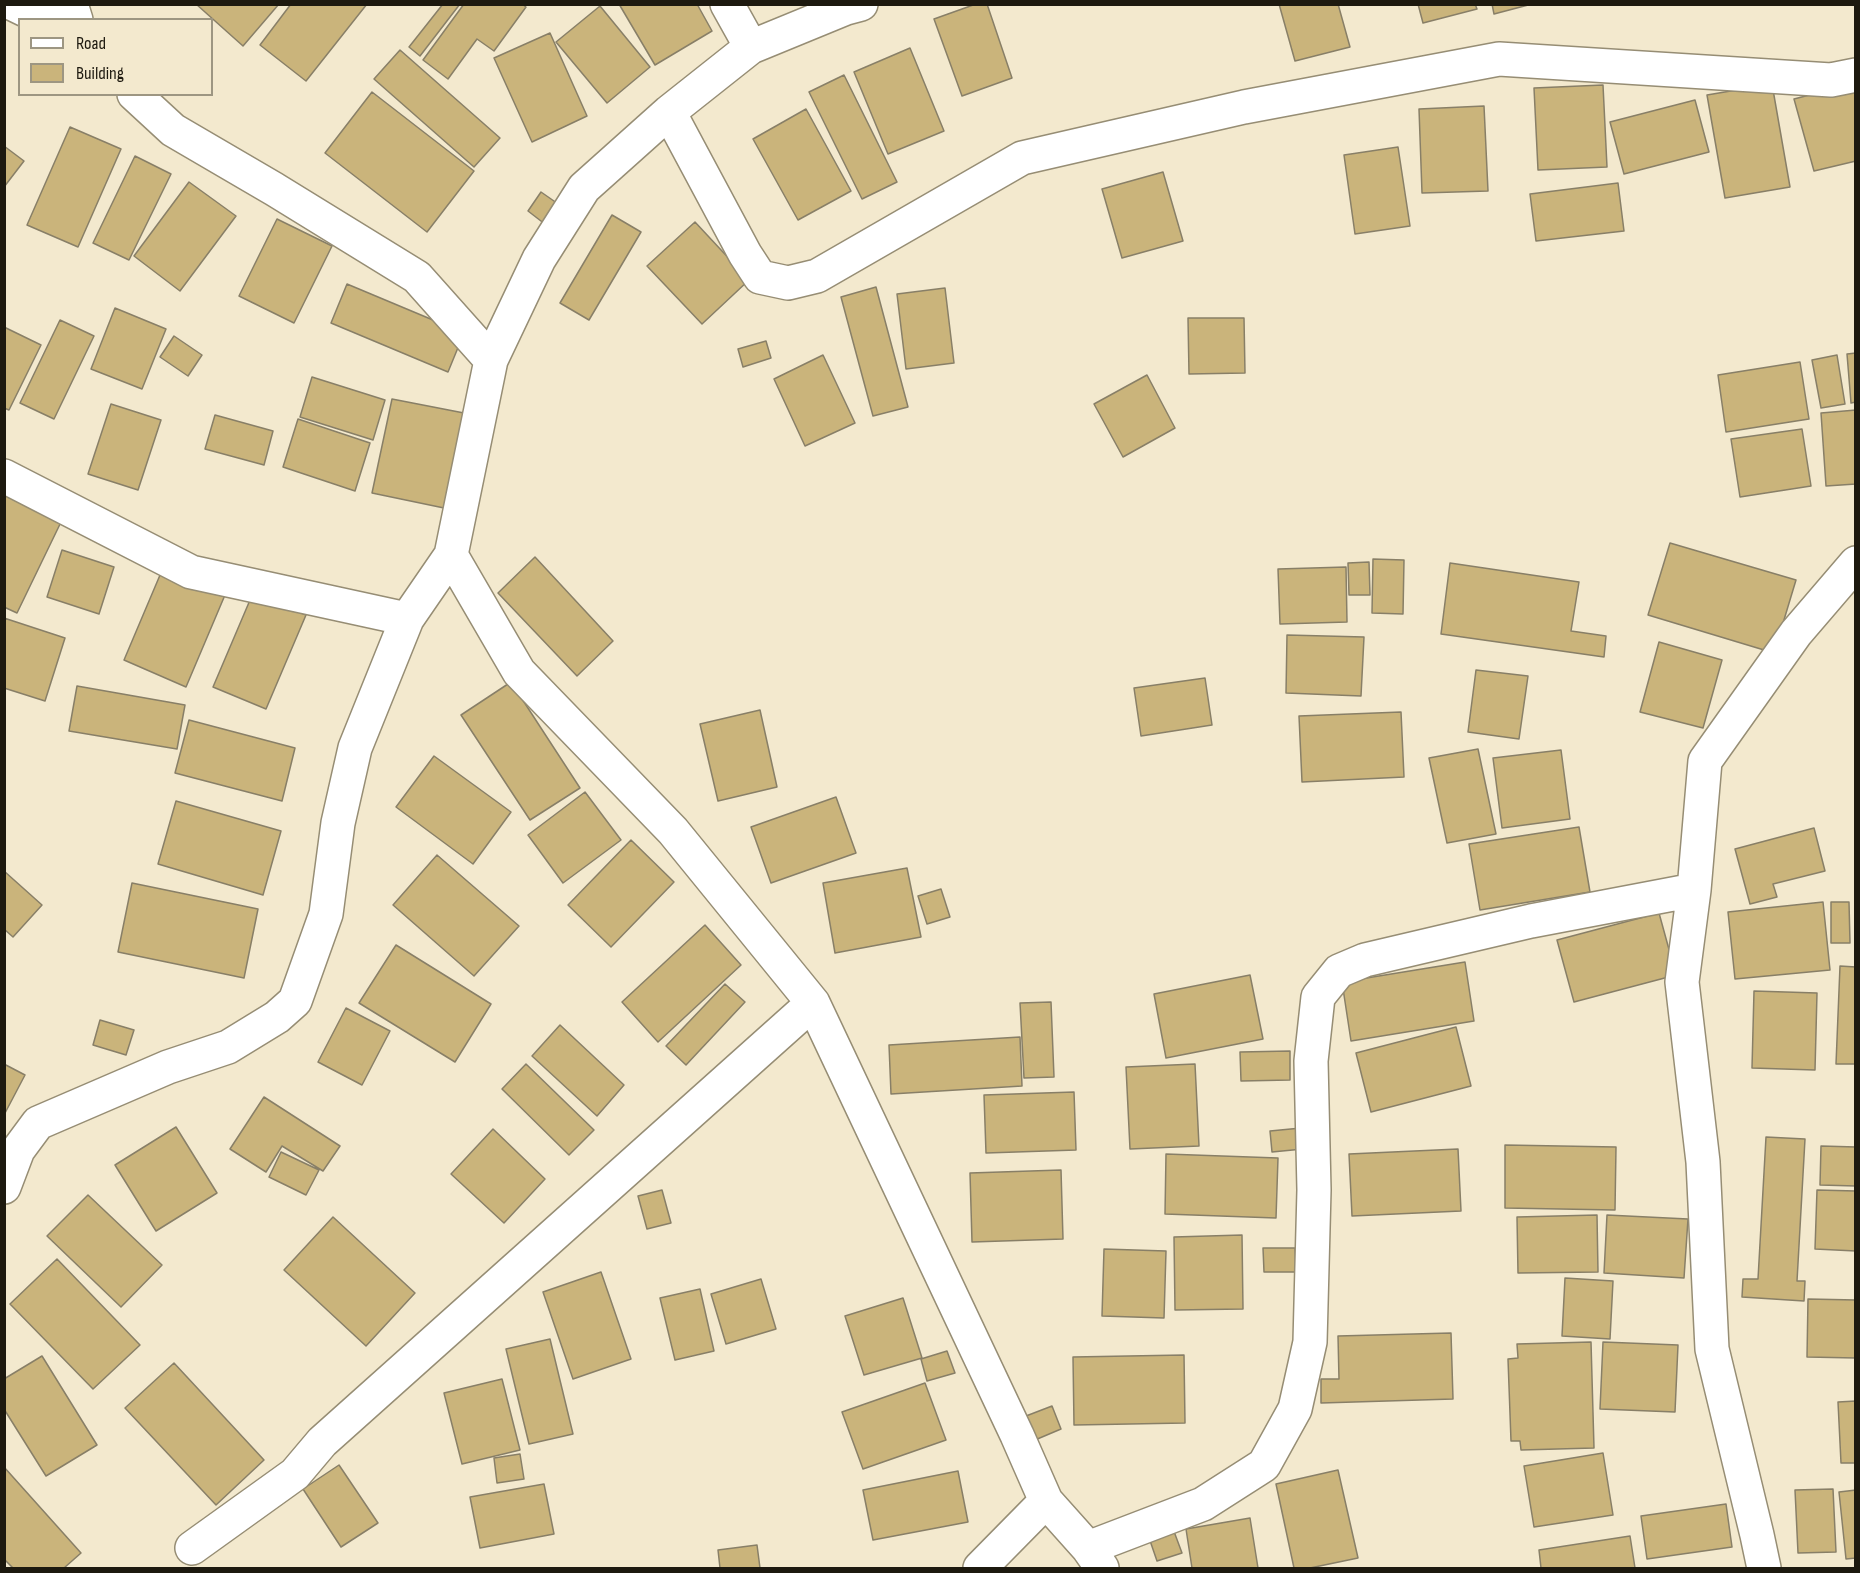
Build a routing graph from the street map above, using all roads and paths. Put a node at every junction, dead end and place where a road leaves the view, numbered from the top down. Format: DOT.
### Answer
graph roads {
  1 [pos="13,4"];
  2 [pos="727,4"];
  3 [pos="861,4"];
  4 [pos="42,18"];
  5 [pos="751,47"];
  6 [pos="1856,75"];
  7 [pos="136,96"];
  8 [pos="669,112"];
  9 [pos="490,360"];
  10 [pos="4,476"];
  11 [pos="451,555"];
  12 [pos="1856,563"];
  13 [pos="407,619"];
  14 [pos="1694,890"];
  15 [pos="813,1003"];
  16 [pos="4,1187"];
  17 [pos="1046,1501"];
  18 [pos="192,1548"];
  19 [pos="1095,1558"];
  20 [pos="980,1569"];
  21 [pos="1764,1569"];
  1 -- 4 [label="street"];
  2 -- 5 [label="street"];
  3 -- 5 [label="street"];
  5 -- 8 [label="street"];
  6 -- 8 [label="street"];
  7 -- 9 [label="street"];
  8 -- 9 [label="street"];
  9 -- 11 [label="street"];
  10 -- 13 [label="street"];
  11 -- 13 [label="street"];
  11 -- 15 [label="street"];
  12 -- 14 [label="street"];
  13 -- 16 [label="street"];
  14 -- 19 [label="street"];
  14 -- 21 [label="street"];
  15 -- 17 [label="street"];
  15 -- 18 [label="street"];
  17 -- 19 [label="street"];
  17 -- 20 [label="street"];
}
